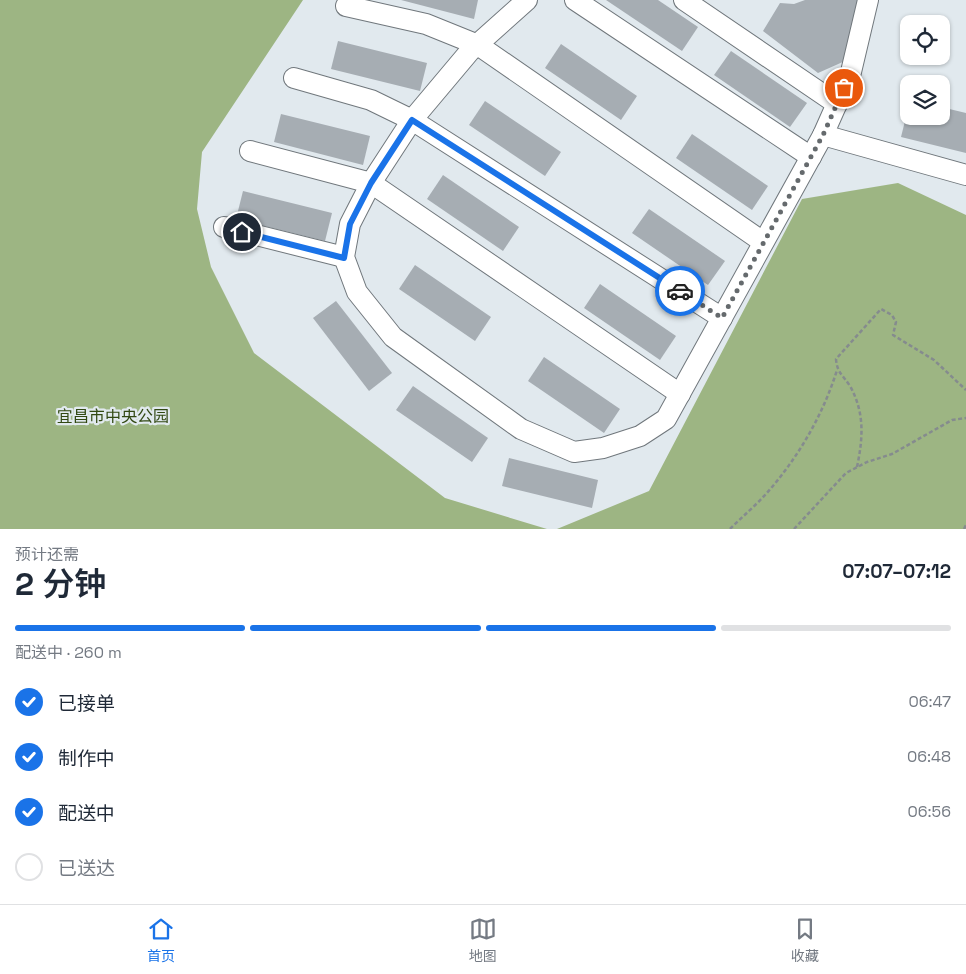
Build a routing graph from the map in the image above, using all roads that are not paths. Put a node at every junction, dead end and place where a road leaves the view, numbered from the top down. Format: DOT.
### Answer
graph roads {
  1 [pos="527,0"];
  2 [pos="575,0"];
  3 [pos="684,0"];
  4 [pos="868,0"];
  5 [pos="346,6"];
  6 [pos="478,45"];
  7 [pos="294,78"];
  8 [pos="837,104"];
  9 [pos="412,120"];
  10 [pos="823,135"];
  11 [pos="250,151"];
  12 [pos="811,157"];
  13 [pos="966,175"];
  14 [pos="371,183"];
  15 [pos="224,227"];
  16 [pos="764,242"];
  17 [pos="344,258"];
  18 [pos="722,318"];
  19 [pos="680,394"];
  1 -- 6 [label="street"];
  2 -- 12 [label="street"];
  3 -- 8 [label="street"];
  4 -- 8 [label="street"];
  5 -- 6 [label="street"];
  6 -- 9 [label="street"];
  6 -- 16 [label="street"];
  7 -- 9 [label="street"];
  8 -- 10 [label="street"];
  9 -- 14 [label="street"];
  9 -- 18 [label="street"];
  10 -- 12 [label="street"];
  10 -- 13 [label="street"];
  11 -- 14 [label="street"];
  12 -- 16 [label="street"];
  14 -- 17 [label="street"];
  14 -- 19 [label="street"];
  15 -- 17 [label="street"];
  16 -- 18 [label="street"];
  17 -- 19 [label="street"];
  18 -- 19 [label="street"];
}
